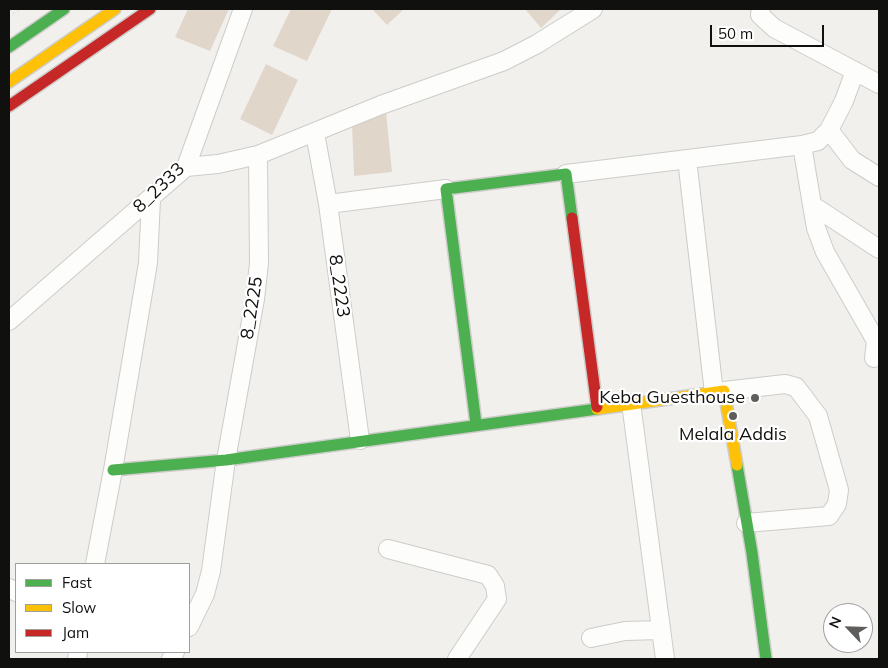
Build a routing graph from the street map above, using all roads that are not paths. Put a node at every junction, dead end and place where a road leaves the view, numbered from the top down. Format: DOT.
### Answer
graph roads {
  1 [pos="64,9"];
  2 [pos="115,9"];
  3 [pos="150,9"];
  4 [pos="243,9"];
  5 [pos="593,9"];
  6 [pos="761,9"];
  7 [pos="9,47"];
  8 [pos="854,71"];
  9 [pos="9,82"];
  10 [pos="879,84"];
  11 [pos="9,106"];
  12 [pos="829,130"];
  13 [pos="315,133"];
  14 [pos="802,145"];
  15 [pos="258,155"];
  16 [pos="686,159"];
  17 [pos="186,167"];
  18 [pos="566,174"];
  19 [pos="879,177"];
  20 [pos="446,189"];
  21 [pos="151,199"];
  22 [pos="328,204"];
  23 [pos="812,205"];
  24 [pos="879,249"];
  25 [pos="9,321"];
  26 [pos="874,358"];
  27 [pos="719,392"];
  28 [pos="631,404"];
  29 [pos="597,407"];
  30 [pos="476,424"];
  31 [pos="360,440"];
  32 [pos="226,460"];
  33 [pos="114,470"];
  34 [pos="746,524"];
  35 [pos="388,549"];
  36 [pos="95,563"];
  37 [pos="190,625"];
  38 [pos="661,630"];
  39 [pos="591,638"];
  40 [pos="457,659"];
  41 [pos="665,659"];
  42 [pos="766,659"];
  1 -- 7 [label="street"];
  2 -- 9 [label="street"];
  3 -- 11 [label="street"];
  4 -- 17 [label="street, 8_2333"];
  5 -- 13 [label="street"];
  6 -- 8 [label="street"];
  8 -- 10 [label="street"];
  8 -- 12 [label="street"];
  12 -- 14 [label="street"];
  12 -- 19 [label="street"];
  13 -- 15 [label="street"];
  13 -- 22 [label="street, 8_2223"];
  14 -- 16 [label="street"];
  14 -- 23 [label="street"];
  15 -- 17 [label="street"];
  15 -- 32 [label="street, 8_2225"];
  16 -- 18 [label="street"];
  16 -- 27 [label="street"];
  17 -- 21 [label="street, 8_2333"];
  18 -- 20 [label="street"];
  18 -- 29 [label="street"];
  20 -- 22 [label="street"];
  20 -- 30 [label="street"];
  21 -- 25 [label="street, 8_2333"];
  21 -- 33 [label="street"];
  22 -- 31 [label="street, 8_2223"];
  23 -- 24 [label="street"];
  23 -- 26 [label="street"];
  27 -- 28 [label="street"];
  27 -- 34 [label="street"];
  27 -- 34 [label="street"];
  28 -- 29 [label="street"];
  28 -- 38 [label="street"];
  29 -- 30 [label="street"];
  30 -- 31 [label="street"];
  31 -- 32 [label="street"];
  32 -- 33 [label="street"];
  32 -- 37 [label="street, 8_2225"];
  33 -- 36 [label="street"];
  34 -- 42 [label="street"];
  35 -- 40 [label="street"];
  38 -- 39 [label="street"];
  38 -- 41 [label="street"];
}
